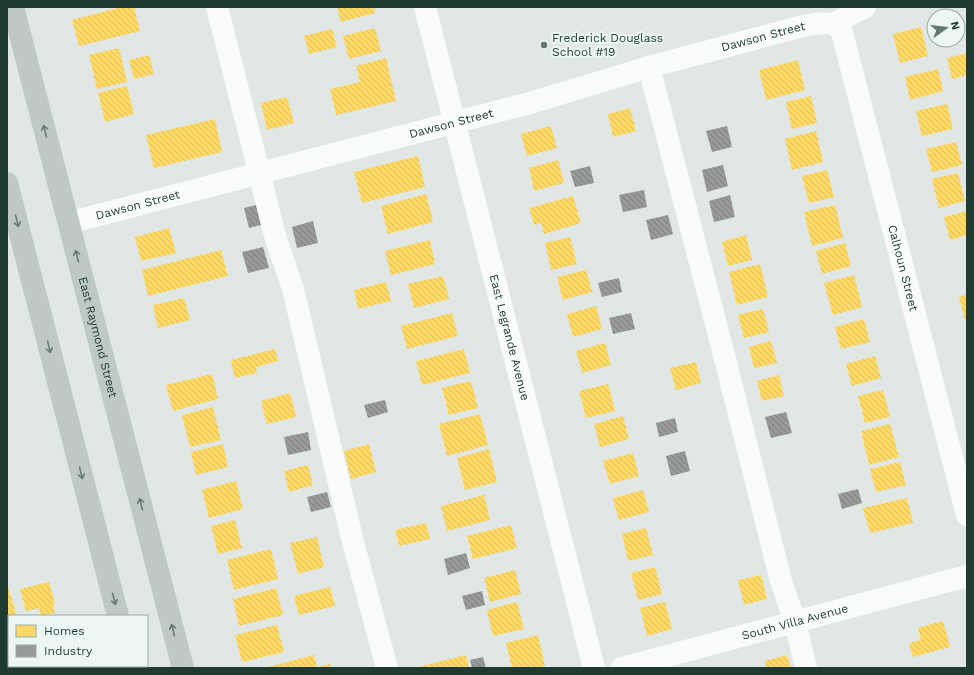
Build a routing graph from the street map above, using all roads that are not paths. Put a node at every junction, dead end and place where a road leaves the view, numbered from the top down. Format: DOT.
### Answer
graph roads {
  1 [pos="13,7"];
  2 [pos="217,7"];
  3 [pos="425,7"];
  4 [pos="865,7"];
  5 [pos="833,24"];
  6 [pos="649,67"];
  7 [pos="454,121"];
  8 [pos="259,173"];
  9 [pos="7,183"];
  10 [pos="68,223"];
  11 [pos="967,516"];
  12 [pos="967,576"];
  13 [pos="118,615"];
  14 [pos="795,622"];
  15 [pos="183,668"];
  16 [pos="387,668"];
  17 [pos="594,668"];
  18 [pos="622,668"];
  19 [pos="806,668"];
  10 -- 1 [label="main road, East Raymond Street, one-way"];
  2 -- 8 [label="street"];
  3 -- 7 [label="street, East Legrande Avenue"];
  4 -- 5 [label="street"];
  5 -- 6 [label="street, Dawson Street"];
  5 -- 11 [label="street, Calhoun Street"];
  6 -- 7 [label="street, Dawson Street"];
  6 -- 14 [label="street"];
  7 -- 8 [label="street, Dawson Street"];
  7 -- 17 [label="street, East Legrande Avenue"];
  8 -- 10 [label="street, Dawson Street"];
  8 -- 16 [label="street"];
  9 -- 13 [label="main road, one-way"];
  15 -- 10 [label="main road, East Raymond Street, one-way"];
  12 -- 14 [label="street, South Villa Avenue"];
  14 -- 18 [label="street, South Villa Avenue"];
  14 -- 19 [label="street"];
}
